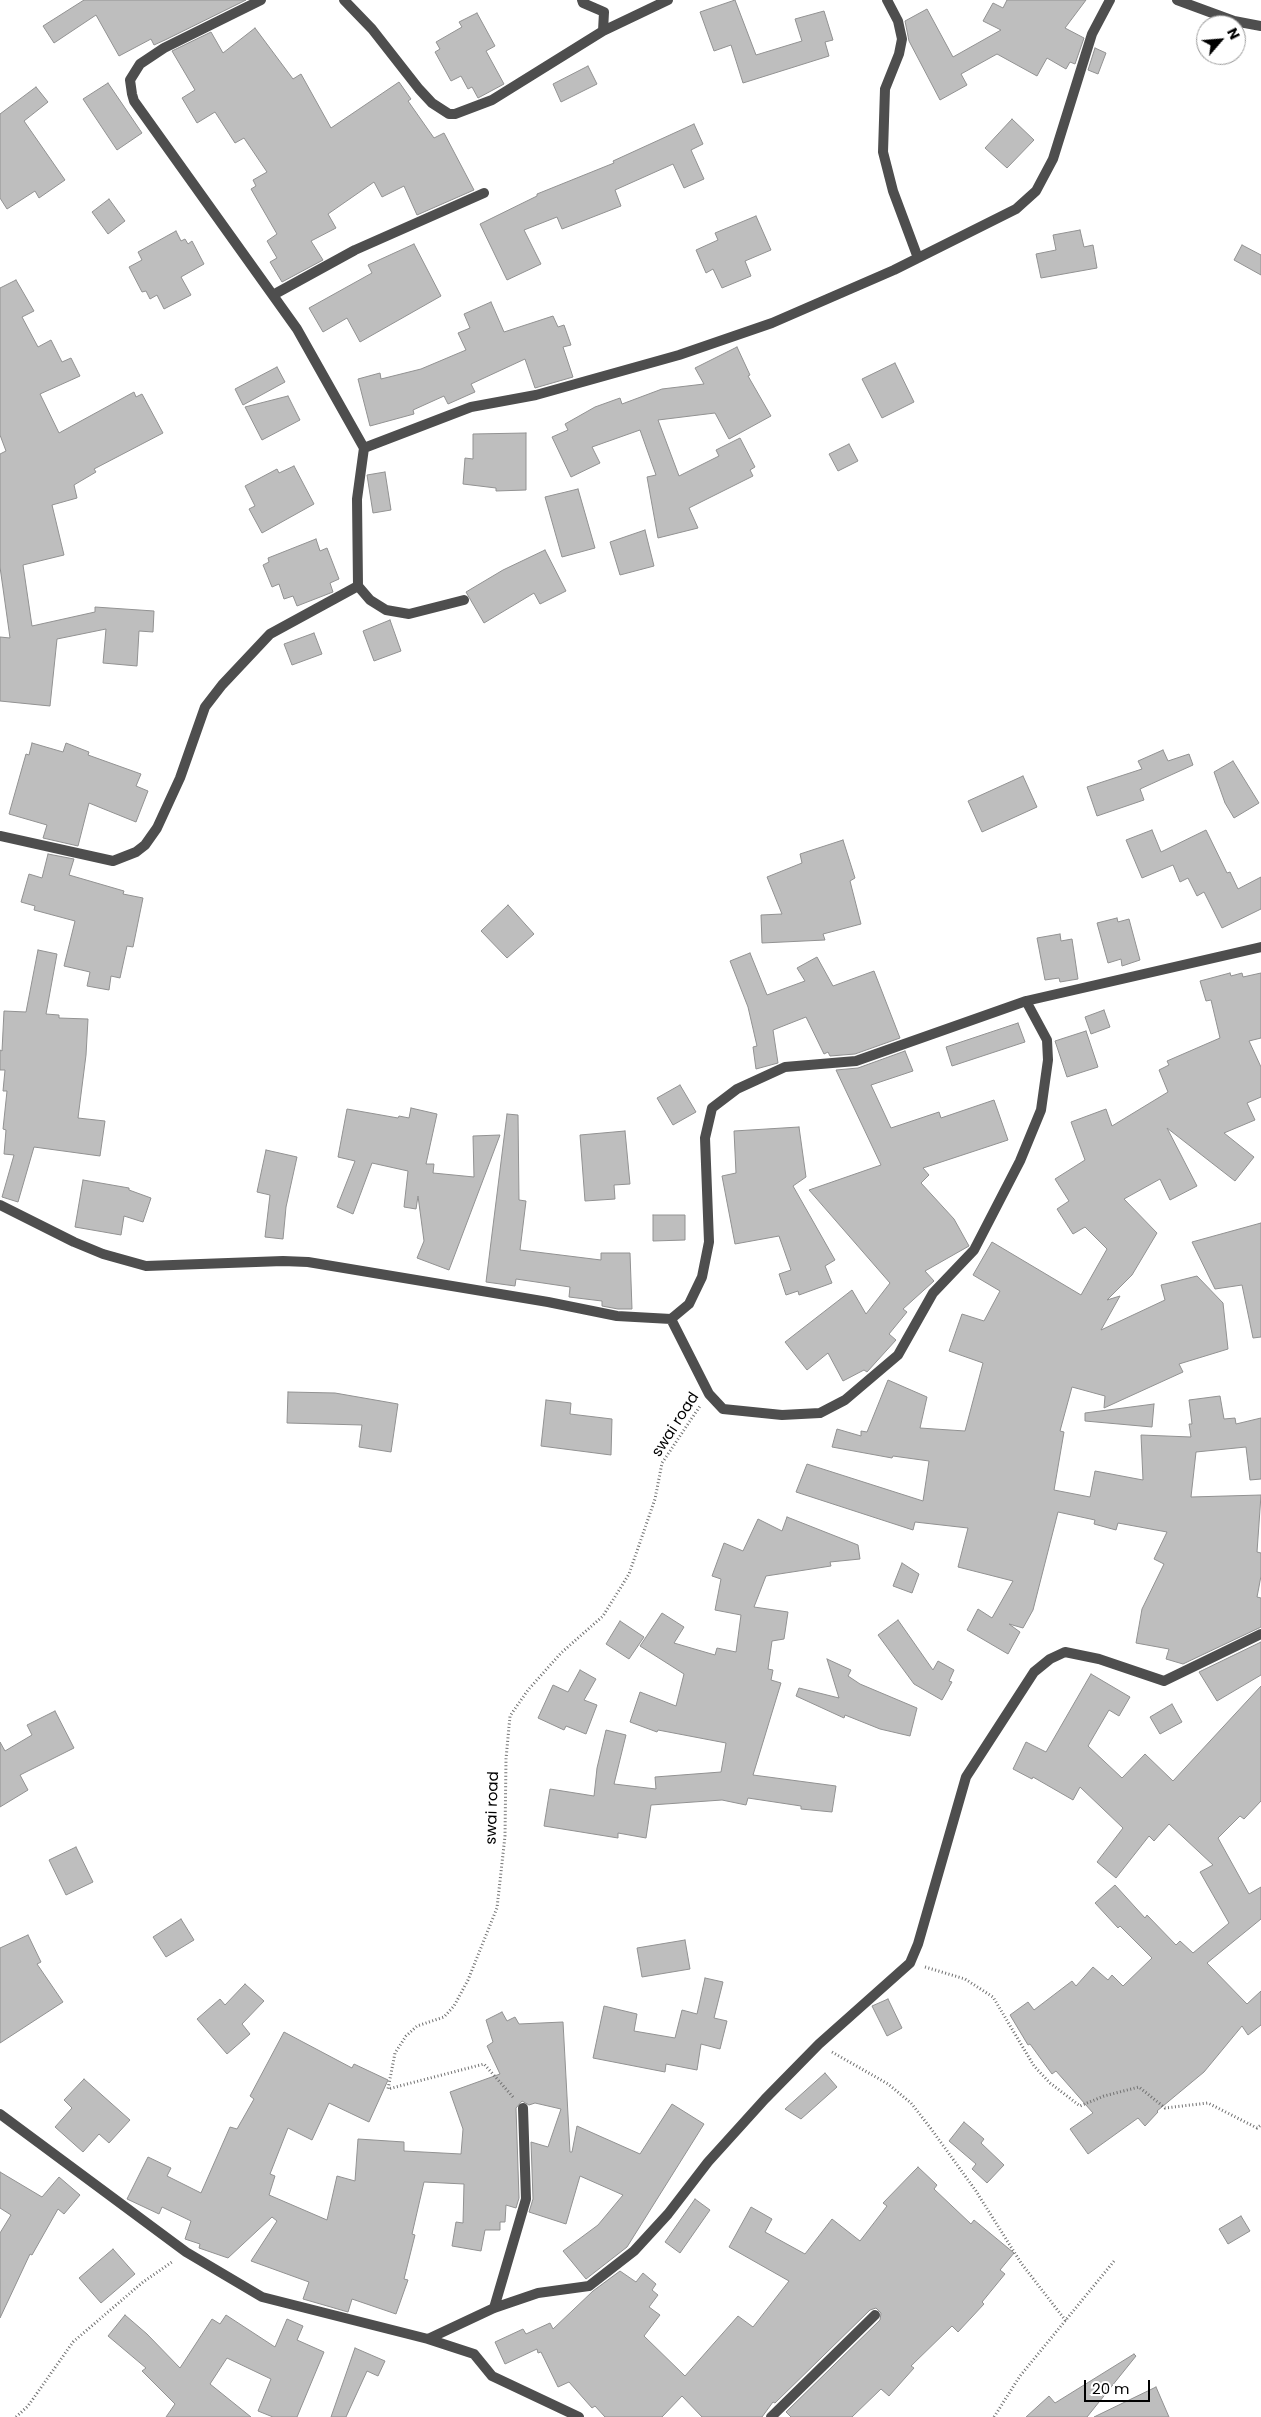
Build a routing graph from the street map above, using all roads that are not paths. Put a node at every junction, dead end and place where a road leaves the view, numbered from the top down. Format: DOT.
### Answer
graph roads {
  1 [pos="261,0"];
  2 [pos="344,0"];
  3 [pos="582,0"];
  4 [pos="668,0"];
  5 [pos="887,0"];
  6 [pos="1110,0"];
  7 [pos="1177,0"];
  8 [pos="1261,26"];
  9 [pos="603,31"];
  10 [pos="484,193"];
  11 [pos="918,258"];
  12 [pos="273,295"];
  13 [pos="364,448"];
  14 [pos="358,586"];
  15 [pos="464,600"];
  16 [pos="0,836"];
  17 [pos="1261,947"];
  18 [pos="1026,1001"];
  19 [pos="0,1205"];
  20 [pos="671,1319"];
  21 [pos="1261,1634"];
  22 [pos="523,2108"];
  23 [pos="0,2114"];
  24 [pos="494,2308"];
  25 [pos="874,2315"];
  26 [pos="428,2339"];
  27 [pos="579,2417"];
  28 [pos="771,2417"];
  1 -- 12 [label="street"];
  2 -- 9 [label="street"];
  3 -- 9 [label="street"];
  4 -- 9 [label="street"];
  5 -- 11 [label="street"];
  6 -- 11 [label="street"];
  7 -- 8 [label="street"];
  10 -- 12 [label="street"];
  11 -- 13 [label="street"];
  12 -- 13 [label="street"];
  13 -- 14 [label="street"];
  14 -- 15 [label="street"];
  14 -- 16 [label="street"];
  17 -- 18 [label="street"];
  18 -- 20 [label="street"];
  18 -- 20 [label="street"];
  19 -- 20 [label="street"];
  21 -- 24 [label="street"];
  22 -- 24 [label="street"];
  23 -- 26 [label="street"];
  24 -- 26 [label="street"];
  25 -- 28 [label="street"];
  26 -- 27 [label="street"];
}
